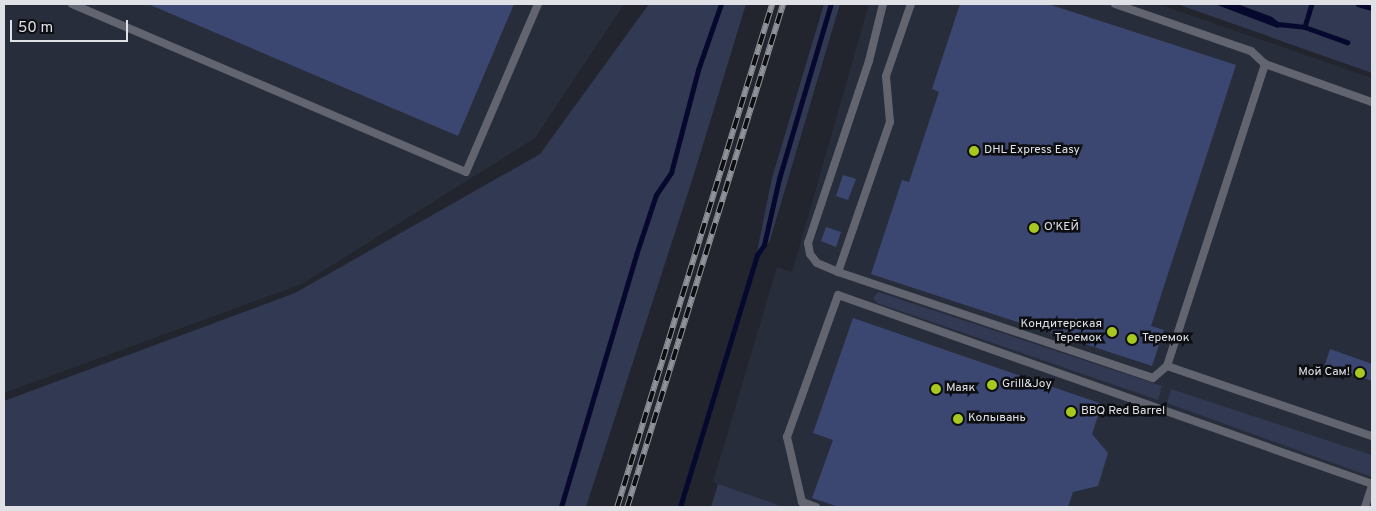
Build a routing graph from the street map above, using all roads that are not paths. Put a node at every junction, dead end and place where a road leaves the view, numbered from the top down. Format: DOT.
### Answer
graph roads {
  1 [pos="72,4"];
  2 [pos="538,4"];
  3 [pos="883,4"];
  4 [pos="911,4"];
  5 [pos="1115,4"];
  6 [pos="1265,64"];
  7 [pos="1372,102"];
  8 [pos="838,272"];
  9 [pos="1167,366"];
  10 [pos="1372,436"];
  11 [pos="1372,484"];
  12 [pos="816,507"];
  13 [pos="1365,507"];
  1 -- 2 [label="lane"];
  3 -- 8 [label="lane"];
  4 -- 8 [label="lane"];
  5 -- 6 [label="lane"];
  6 -- 7 [label="lane"];
  6 -- 9 [label="lane"];
  8 -- 9 [label="lane"];
  9 -- 10 [label="lane"];
  11 -- 12 [label="lane"];
  11 -- 13 [label="lane"];
}
